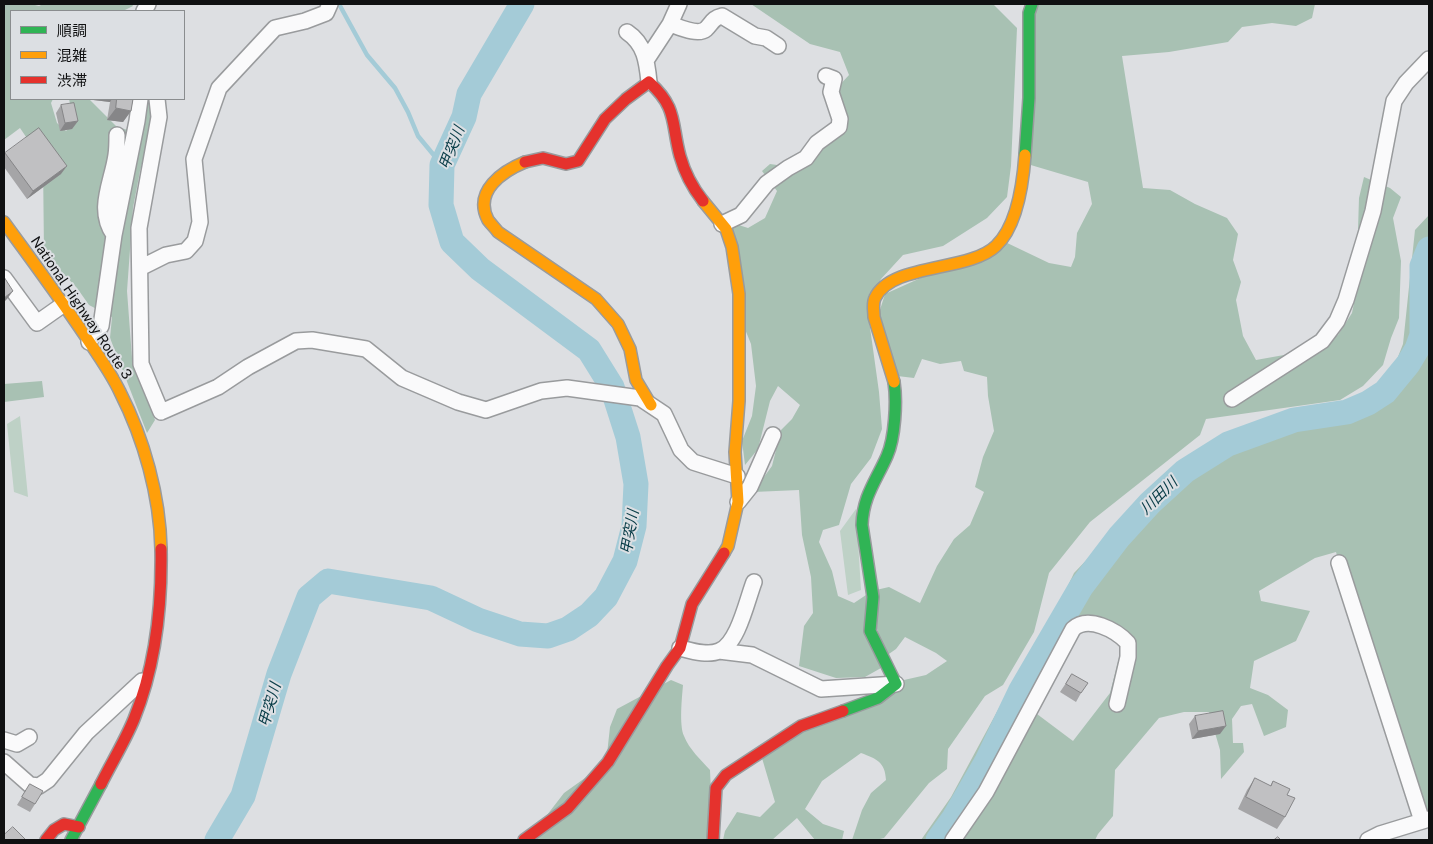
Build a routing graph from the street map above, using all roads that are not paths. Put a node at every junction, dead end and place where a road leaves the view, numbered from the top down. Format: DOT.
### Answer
graph roads {
  1 [pos="330,4"];
  2 [pos="679,4"];
  3 [pos="1032,4"];
  4 [pos="670,24"];
  5 [pos="627,32"];
  6 [pos="778,46"];
  7 [pos="647,59"];
  8 [pos="1429,59"];
  9 [pos="826,76"];
  10 [pos="649,82"];
  11 [pos="140,100"];
  12 [pos="157,100"];
  13 [pos="117,135"];
  14 [pos="4,222"];
  15 [pos="722,224"];
  16 [pos="114,235"];
  17 [pos="17,240"];
  18 [pos="4,251"];
  19 [pos="140,268"];
  20 [pos="4,278"];
  21 [pos="64,304"];
  22 [pos="89,342"];
  23 [pos="1232,399"];
  24 [pos="646,402"];
  25 [pos="773,435"];
  26 [pos="737,476"];
  27 [pos="738,502"];
  28 [pos="1339,563"];
  29 [pos="754,582"];
  30 [pos="680,648"];
  31 [pos="719,651"];
  32 [pos="148,675"];
  33 [pos="896,684"];
  34 [pos="1117,704"];
  35 [pos="29,737"];
  36 [pos="4,740"];
  37 [pos="4,762"];
  38 [pos="1426,820"];
  39 [pos="79,826"];
  40 [pos="46,840"];
  41 [pos="71,840"];
  42 [pos="524,840"];
  43 [pos="713,840"];
  44 [pos="953,840"];
  45 [pos="1368,840"];
  1 -- 19 [label="street"];
  2 -- 4 [label="street"];
  3 -- 33 [label="main road"];
  4 -- 6 [label="street"];
  4 -- 7 [label="street"];
  5 -- 7 [label="street"];
  7 -- 10 [label="street"];
  8 -- 23 [label="street"];
  9 -- 15 [label="street"];
  10 -- 15 [label="main road"];
  10 -- 24 [label="main road"];
  11 -- 16 [label="street"];
  12 -- 19 [label="street"];
  13 -- 16 [label="street"];
  14 -- 17 [label="main road, National Highway Route 3"];
  15 -- 26 [label="main road"];
  16 -- 22 [label="street"];
  17 -- 18 [label="street"];
  17 -- 21 [label="main road, National Highway Route 3"];
  19 -- 24 [label="street"];
  20 -- 21 [label="street"];
  21 -- 22 [label="main road, National Highway Route 3"];
  22 -- 32 [label="main road, National Highway Route 3"];
  24 -- 26 [label="street"];
  25 -- 27 [label="street"];
  26 -- 27 [label="main road"];
  27 -- 30 [label="main road"];
  28 -- 38 [label="street"];
  29 -- 31 [label="street"];
  30 -- 31 [label="street"];
  30 -- 42 [label="main road"];
  31 -- 33 [label="street"];
  32 -- 37 [label="street"];
  32 -- 39 [label="main road, National Highway Route 3"];
  33 -- 43 [label="main road"];
  34 -- 44 [label="street"];
  35 -- 36 [label="street"];
  38 -- 45 [label="street"];
  39 -- 40 [label="main road"];
  39 -- 41 [label="main road, National Highway Route 3"];
}
